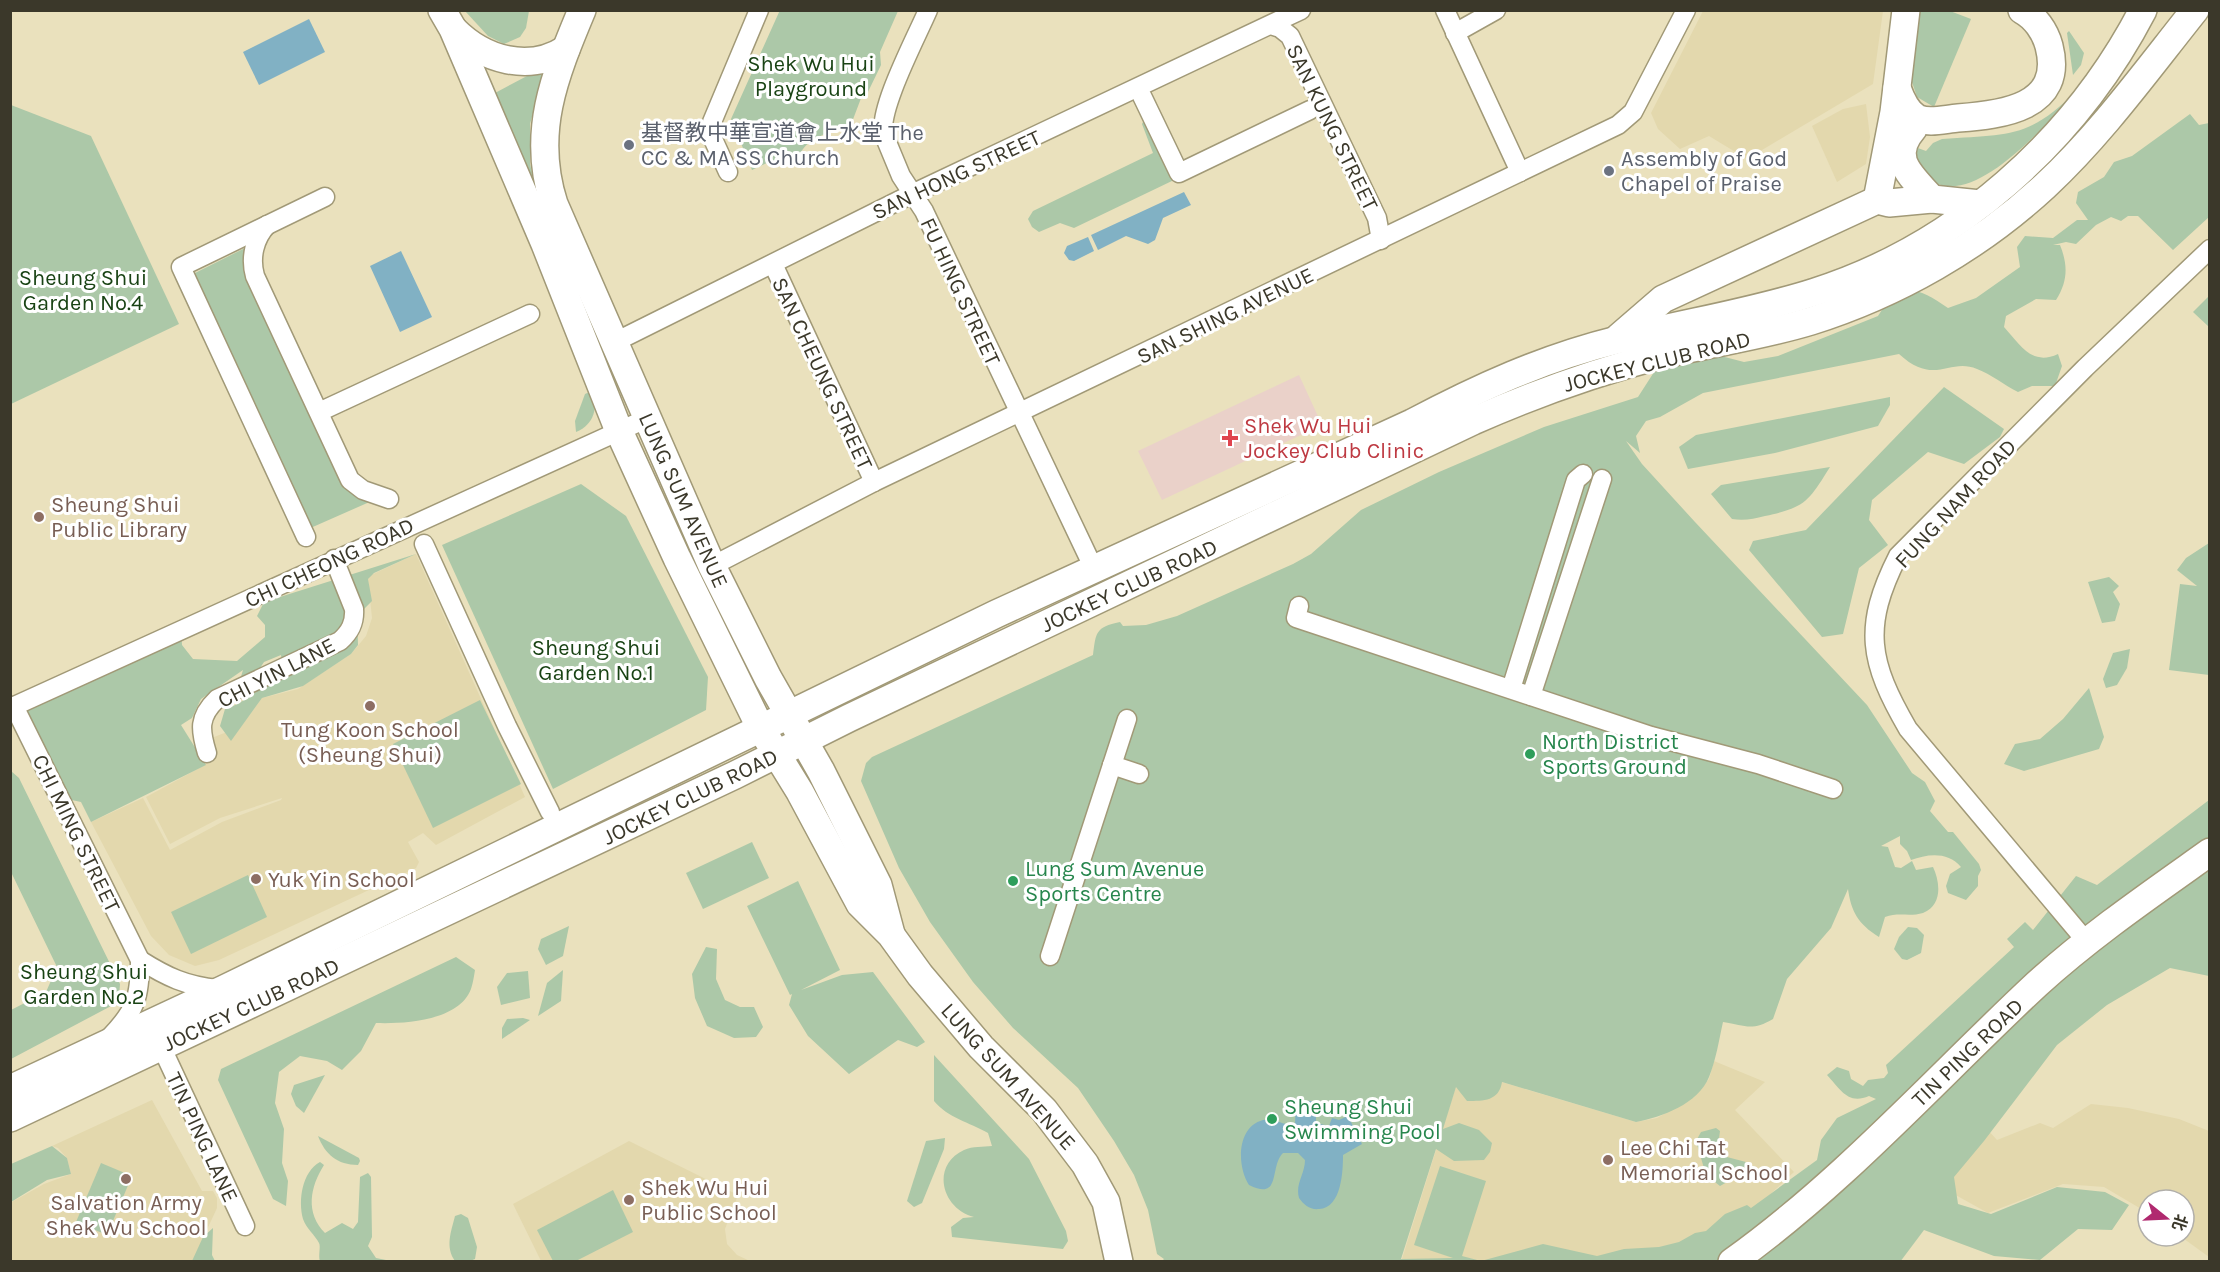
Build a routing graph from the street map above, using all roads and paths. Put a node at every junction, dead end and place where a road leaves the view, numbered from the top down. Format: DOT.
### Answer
graph roads {
  1 [pos="582,10"];
  2 [pos="759,10"];
  3 [pos="928,10"];
  4 [pos="1301,10"];
  5 [pos="1445,10"];
  6 [pos="1496,10"];
  7 [pos="1686,10"];
  8 [pos="1906,10"];
  9 [pos="2022,10"];
  10 [pos="2143,10"];
  11 [pos="2195,10"];
  12 [pos="448,20"];
  13 [pos="1271,25"];
  14 [pos="1455,33"];
  15 [pos="566,49"];
  16 [pos="1897,88"];
  17 [pos="1142,96"];
  18 [pos="1310,110"];
  19 [pos="1927,121"];
  20 [pos="728,172"];
  21 [pos="1520,172"];
  22 [pos="914,193"];
  23 [pos="325,197"];
  24 [pos="1932,199"];
  25 [pos="1876,200"];
  26 [pos="1980,204"];
  27 [pos="270,223"];
  28 [pos="1381,240"];
  29 [pos="2210,249"];
  30 [pos="773,264"];
  31 [pos="530,314"];
  32 [pos="1616,340"];
  33 [pos="613,343"];
  34 [pos="319,412"];
  35 [pos="1022,413"];
  36 [pos="648,418"];
  37 [pos="619,431"];
  38 [pos="1583,474"];
  39 [pos="1602,479"];
  40 [pos="874,482"];
  41 [pos="389,499"];
  42 [pos="306,537"];
  43 [pos="423,544"];
  44 [pos="334,559"];
  45 [pos="712,566"];
  46 [pos="1094,569"];
  47 [pos="1299,606"];
  48 [pos="1511,689"];
  49 [pos="1531,696"];
  50 [pos="12,707"];
  51 [pos="789,713"];
  52 [pos="1127,719"];
  53 [pos="760,727"];
  54 [pos="805,740"];
  55 [pos="207,753"];
  56 [pos="776,755"];
  57 [pos="1112,765"];
  58 [pos="1139,774"];
  59 [pos="1833,789"];
  60 [pos="550,812"];
  61 [pos="2210,852"];
  62 [pos="891,934"];
  63 [pos="2086,941"];
  64 [pos="1050,956"];
  65 [pos="140,960"];
  66 [pos="224,989"];
  67 [pos="104,1045"];
  68 [pos="161,1046"];
  69 [pos="10,1089"];
  70 [pos="10,1118"];
  71 [pos="245,1226"];
  72 [pos="1119,1262"];
  73 [pos="1732,1262"];
  1 -- 15 [label="main road, LUNG SUM AVENUE"];
  2 -- 20 [label="street"];
  3 -- 22 [label="street, FU HING STREET"];
  4 -- 13 [label="street, SAN HONG STREET"];
  5 -- 14 [label="street"];
  6 -- 14 [label="street"];
  7 -- 21 [label="street, SAN SHING AVENUE"];
  8 -- 16 [label="main road"];
  9 -- 19 [label="main road"];
  10 -- 26 [label="main road, JOCKEY CLUB ROAD"];
  11 -- 54 [label="main road, JOCKEY CLUB ROAD"];
  12 -- 15 [label="main road"];
  12 -- 37 [label="main road, LUNG SUM AVENUE"];
  13 -- 22 [label="street, SAN HONG STREET"];
  13 -- 28 [label="street, SAN KUNG STREET"];
  14 -- 21 [label="street"];
  15 -- 33 [label="main road, LUNG SUM AVENUE"];
  16 -- 19 [label="main road"];
  16 -- 25 [label="main road"];
  17 -- 18 [label="street"];
  19 -- 24 [label="main road"];
  21 -- 28 [label="street, SAN SHING AVENUE"];
  22 -- 30 [label="street, SAN HONG STREET"];
  22 -- 35 [label="street, FU HING STREET"];
  23 -- 27 [label="street"];
  24 -- 25 [label="main road, JOCKEY CLUB ROAD"];
  24 -- 26 [label="main road, JOCKEY CLUB ROAD"];
  25 -- 32 [label="main road, JOCKEY CLUB ROAD"];
  26 -- 32 [label="main road, JOCKEY CLUB ROAD"];
  27 -- 34 [label="street"];
  27 -- 42 [label="street"];
  28 -- 35 [label="street, SAN SHING AVENUE"];
  29 -- 63 [label="street, FUNG NAM ROAD"];
  30 -- 33 [label="street, SAN HONG STREET"];
  30 -- 40 [label="street, SAN CHEUNG STREET"];
  31 -- 34 [label="street"];
  32 -- 46 [label="main road, JOCKEY CLUB ROAD"];
  33 -- 36 [label="main road, LUNG SUM AVENUE"];
  34 -- 41 [label="street"];
  35 -- 40 [label="street, SAN SHING AVENUE"];
  35 -- 46 [label="street, FU HING STREET"];
  36 -- 37 [label="street, CHI CHEONG ROAD"];
  36 -- 45 [label="main road, LUNG SUM AVENUE"];
  37 -- 44 [label="street, CHI CHEONG ROAD"];
  37 -- 53 [label="main road, LUNG SUM AVENUE"];
  38 -- 48 [label="street"];
  39 -- 49 [label="street"];
  40 -- 45 [label="street, SAN SHING AVENUE"];
  43 -- 60 [label="street"];
  44 -- 50 [label="street, CHI CHEONG ROAD"];
  44 -- 55 [label="street, CHI YIN LANE"];
  45 -- 51 [label="main road, LUNG SUM AVENUE"];
  46 -- 51 [label="main road, JOCKEY CLUB ROAD"];
  47 -- 48 [label="street"];
  48 -- 49 [label="street"];
  49 -- 59 [label="street"];
  50 -- 65 [label="street, CHI MING STREET"];
  51 -- 53 [label="main road, JOCKEY CLUB ROAD"];
  51 -- 54 [label="main road, LUNG SUM AVENUE"];
  52 -- 57 [label="street"];
  53 -- 56 [label="main road, LUNG SUM AVENUE"];
  53 -- 66 [label="main road, JOCKEY CLUB ROAD"];
  54 -- 56 [label="main road, JOCKEY CLUB ROAD"];
  54 -- 62 [label="main road, LUNG SUM AVENUE"];
  56 -- 62 [label="main road, LUNG SUM AVENUE"];
  56 -- 68 [label="main road, JOCKEY CLUB ROAD"];
  57 -- 58 [label="street"];
  57 -- 64 [label="street"];
  61 -- 63 [label="main road, TIN PING ROAD"];
  62 -- 72 [label="main road, LUNG SUM AVENUE"];
  63 -- 73 [label="main road, TIN PING ROAD"];
  65 -- 66 [label="street"];
  65 -- 67 [label="street, CHI MING STREET"];
  66 -- 67 [label="main road, JOCKEY CLUB ROAD"];
  67 -- 69 [label="main road, JOCKEY CLUB ROAD"];
  68 -- 70 [label="main road, JOCKEY CLUB ROAD"];
  68 -- 71 [label="street, TIN PING LANE"];
}
